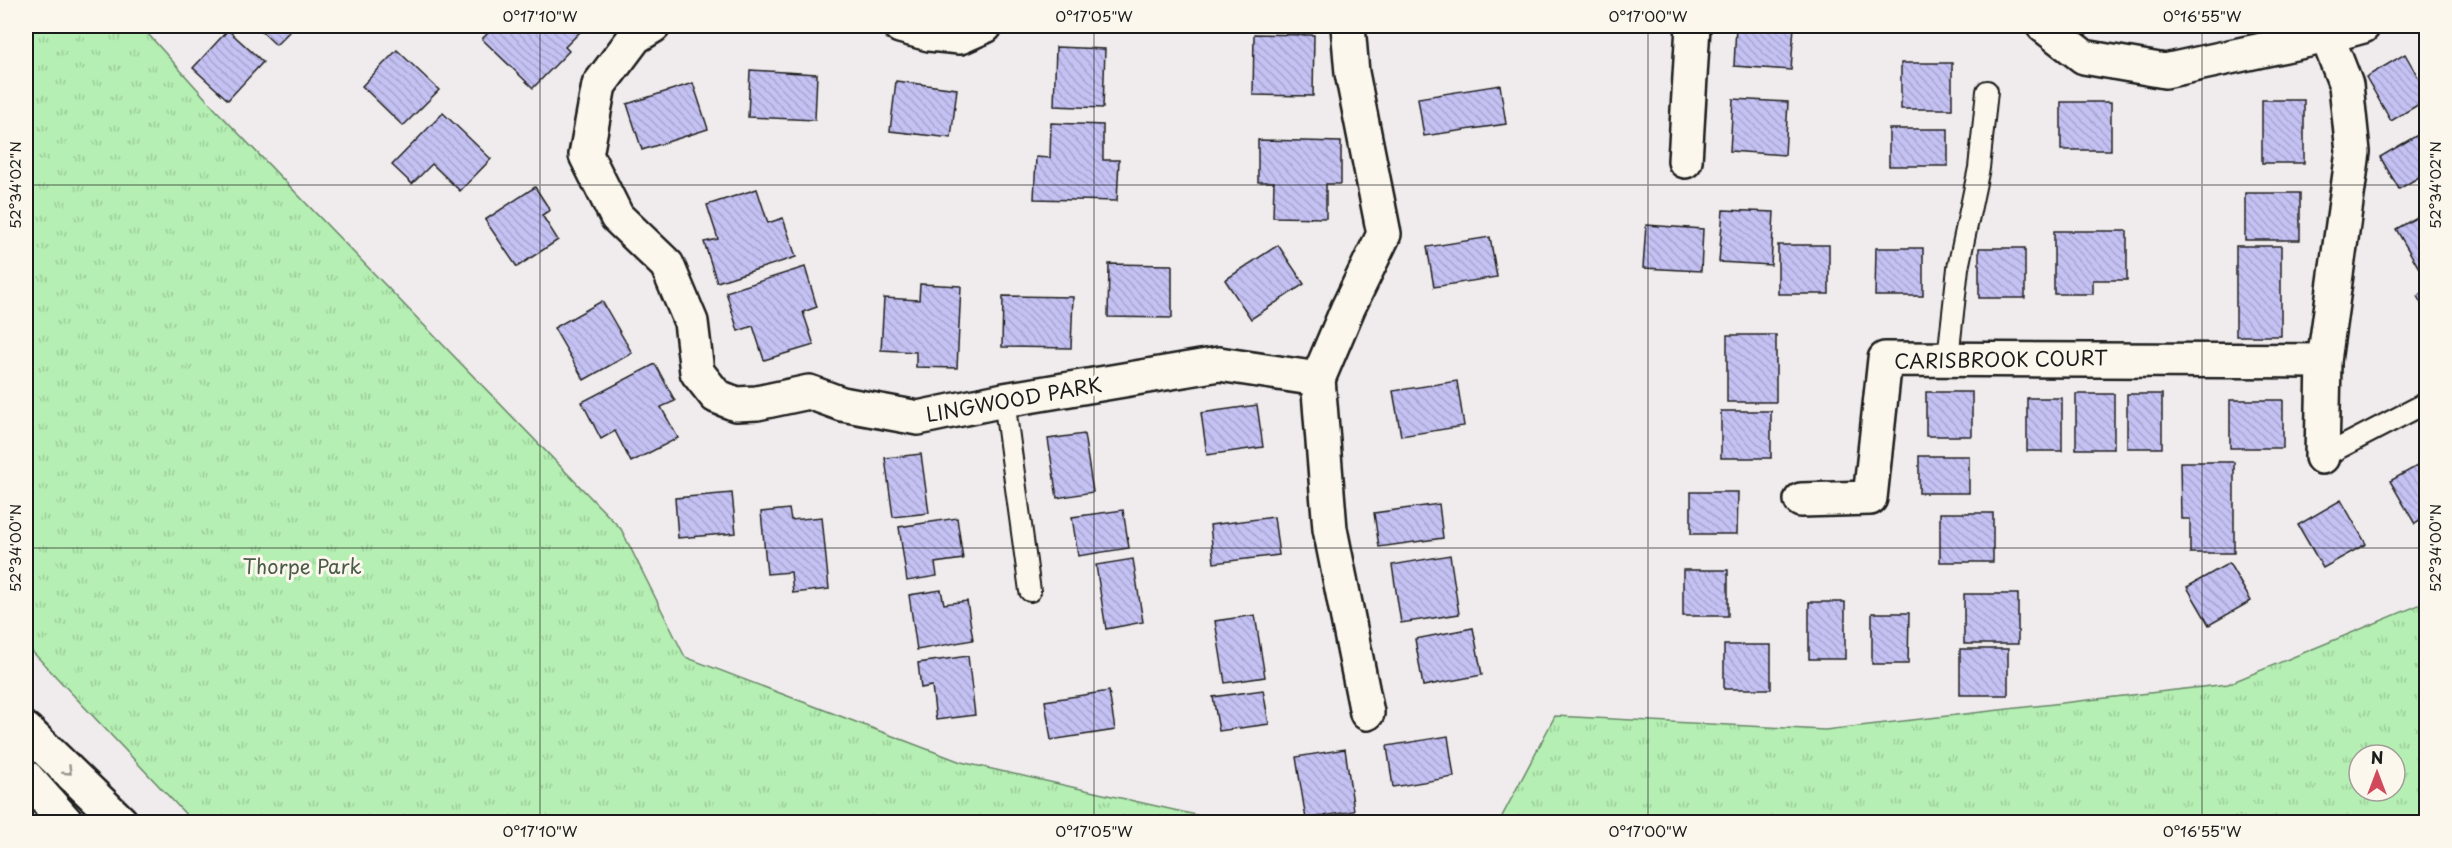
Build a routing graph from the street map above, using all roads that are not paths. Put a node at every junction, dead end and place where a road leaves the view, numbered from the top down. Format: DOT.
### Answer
graph roads {
  1 [pos="653,26"];
  2 [pos="900,26"];
  3 [pos="985,26"];
  4 [pos="1348,26"];
  5 [pos="1693,26"];
  6 [pos="2044,26"];
  7 [pos="2363,26"];
  8 [pos="2327,36"];
  9 [pos="1987,91"];
  10 [pos="1685,161"];
  11 [pos="1948,358"];
  12 [pos="2324,361"];
  13 [pos="1318,379"];
  14 [pos="1004,400"];
  15 [pos="2427,403"];
  16 [pos="2322,456"];
  17 [pos="1801,500"];
  18 [pos="1030,591"];
  19 [pos="1367,712"];
  20 [pos="26,730"];
  21 [pos="26,777"];
  22 [pos="66,822"];
  23 [pos="121,822"];
  1 -- 14 [label="main road, LINGWOOD PARK"];
  2 -- 3 [label="main road"];
  4 -- 13 [label="main road"];
  5 -- 10 [label="main road"];
  6 -- 8 [label="main road"];
  7 -- 8 [label="main road"];
  8 -- 12 [label="main road"];
  9 -- 11 [label="lane"];
  11 -- 12 [label="main road, CARISBROOK COURT"];
  11 -- 17 [label="main road, CARISBROOK COURT"];
  12 -- 16 [label="main road"];
  13 -- 14 [label="main road, LINGWOOD PARK"];
  13 -- 19 [label="main road"];
  14 -- 18 [label="lane"];
  15 -- 16 [label="lane"];
  20 -- 23 [label="main road, one-way"];
  21 -- 22 [label="main road"];
}
